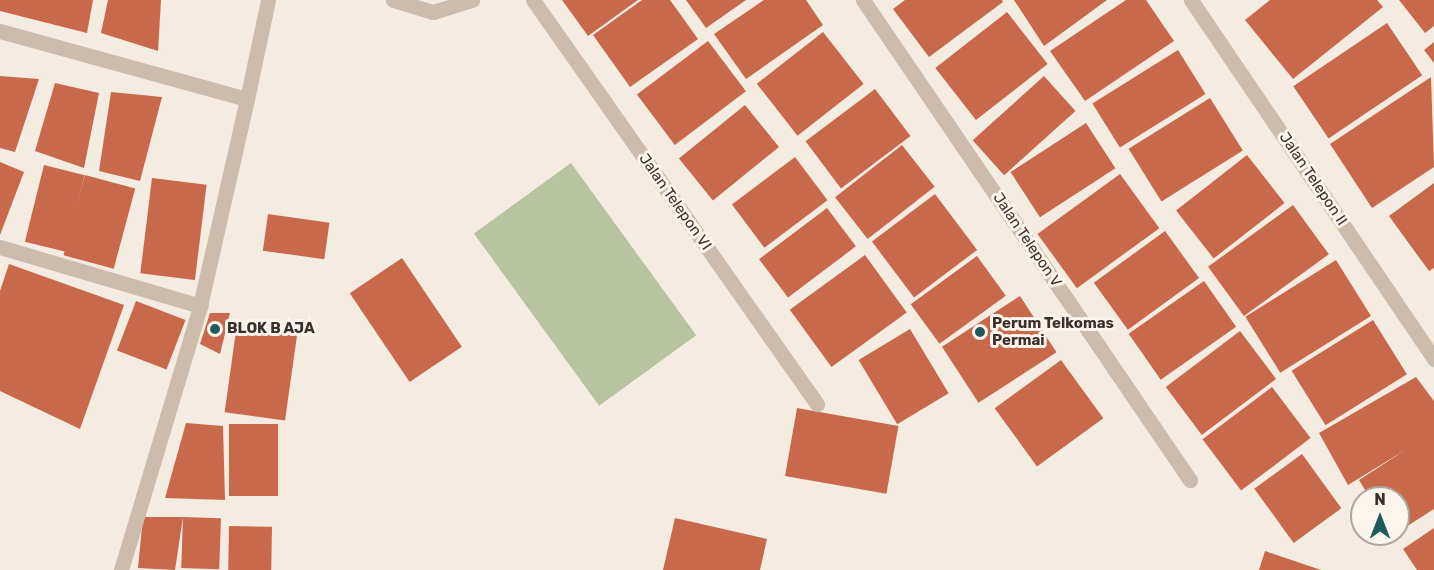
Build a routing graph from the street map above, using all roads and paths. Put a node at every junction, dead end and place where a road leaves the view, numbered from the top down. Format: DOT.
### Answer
graph roads {
  1 [pos="268,0"];
  2 [pos="393,0"];
  3 [pos="472,0"];
  4 [pos="533,0"];
  5 [pos="863,0"];
  6 [pos="1199,3"];
  7 [pos="0,31"];
  8 [pos="247,99"];
  9 [pos="0,248"];
  10 [pos="200,306"];
  11 [pos="1434,359"];
  12 [pos="817,404"];
  13 [pos="1190,480"];
  14 [pos="121,570"];
  1 -- 8 [label="street"];
  2 -- 3 [label="street"];
  4 -- 12 [label="street, Jalan Telepon VI"];
  5 -- 13 [label="street, Jalan Telepon V"];
  6 -- 11 [label="street, Jalan Telepon II"];
  7 -- 8 [label="street"];
  8 -- 10 [label="street"];
  9 -- 10 [label="street"];
  10 -- 14 [label="street"];
}
